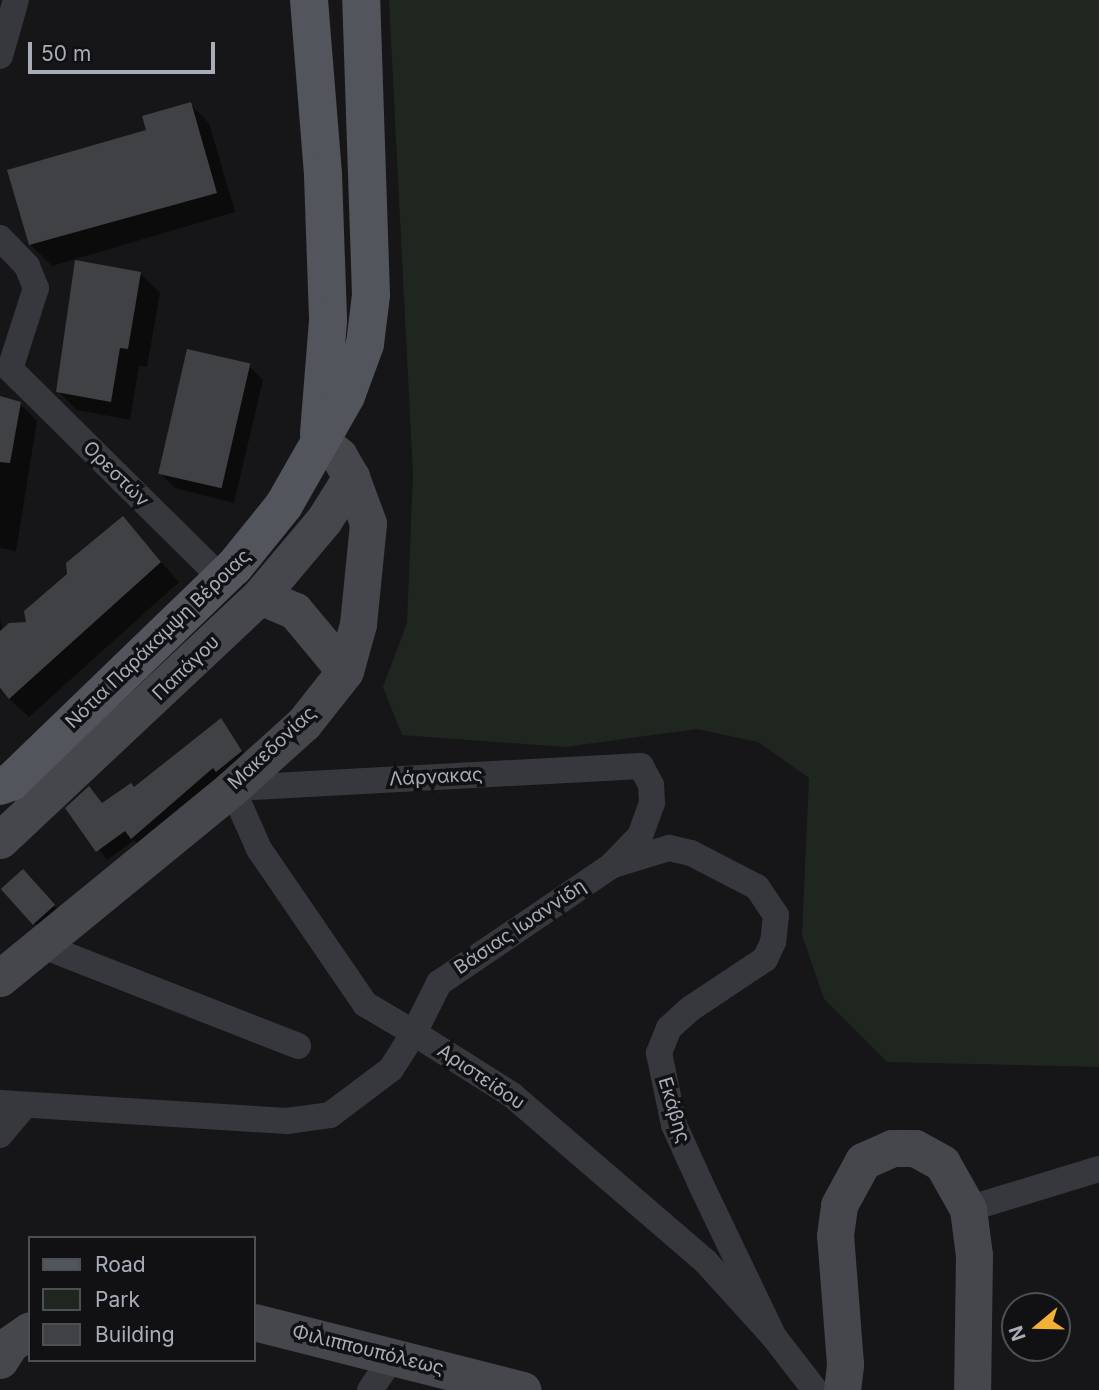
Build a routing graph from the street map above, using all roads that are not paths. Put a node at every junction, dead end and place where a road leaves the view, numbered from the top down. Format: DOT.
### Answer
graph roads {
  1 [pos="16,0"];
  2 [pos="309,0"];
  3 [pos="361,0"];
  4 [pos="0,56"];
  5 [pos="0,238"];
  6 [pos="5,371"];
  7 [pos="319,440"];
  8 [pos="351,477"];
  9 [pos="222,579"];
  10 [pos="260,597"];
  11 [pos="345,671"];
  12 [pos="641,766"];
  13 [pos="0,786"];
  14 [pos="232,788"];
  15 [pos="0,840"];
  16 [pos="611,866"];
  17 [pos="43,946"];
  18 [pos="0,978"];
  19 [pos="414,1033"];
  20 [pos="298,1046"];
  21 [pos="13,1104"];
  22 [pos="0,1135"];
  23 [pos="1099,1169"];
  24 [pos="968,1209"];
  25 [pos="256,1322"];
  26 [pos="28,1331"];
  27 [pos="774,1336"];
  28 [pos="394,1355"];
  29 [pos="0,1360"];
  30 [pos="370,1390"];
  31 [pos="523,1390"];
  32 [pos="815,1390"];
  33 [pos="842,1390"];
  34 [pos="972,1390"];
  1 -- 4 [label="street"];
  2 -- 7 [label="main road, Νότια Παράκαμψη Βέροιας"];
  3 -- 7 [label="main road, Νότια Παράκαμψη Βέροιας"];
  5 -- 6 [label="street"];
  6 -- 9 [label="street, Ορεστών"];
  7 -- 8 [label="street, Μακεδονίας"];
  7 -- 9 [label="main road, Νότια Παράκαμψη Βέροιας"];
  8 -- 10 [label="street, Παπάγου"];
  8 -- 11 [label="street, Μακεδονίας"];
  9 -- 13 [label="main road, Νότια Παράκαμψη Βέροιας"];
  10 -- 11 [label="street"];
  10 -- 15 [label="street, Παπάγου"];
  11 -- 14 [label="street, Μακεδονίας"];
  12 -- 14 [label="street, Λάρνακας"];
  12 -- 16 [label="street, Βάσιας Ιωαννίδη"];
  14 -- 17 [label="street, Μακεδονίας"];
  14 -- 19 [label="street, Αριστείδου"];
  16 -- 19 [label="street, Βάσιας Ιωαννίδη"];
  16 -- 27 [label="street, Εκάβης"];
  17 -- 18 [label="street, Μακεδονίας"];
  17 -- 20 [label="street"];
  19 -- 21 [label="street, Βάσιας Ιωαννίδη"];
  19 -- 27 [label="street, Αριστείδου"];
  21 -- 22 [label="street"];
  23 -- 24 [label="street"];
  24 -- 33 [label="street"];
  24 -- 34 [label="street"];
  25 -- 28 [label="street, Φιλιππουπόλεως"];
  26 -- 29 [label="street"];
  27 -- 32 [label="street, Εκάβης"];
  28 -- 30 [label="street"];
  28 -- 31 [label="street, Φιλιππουπόλεως"];
}
